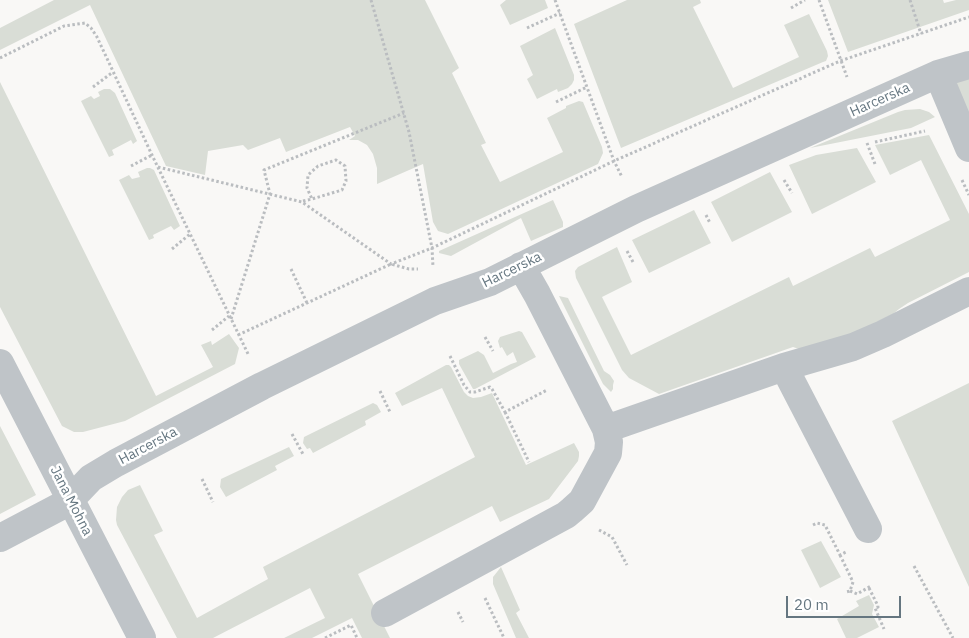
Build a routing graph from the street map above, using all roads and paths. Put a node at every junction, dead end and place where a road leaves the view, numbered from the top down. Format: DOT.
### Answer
graph roads {
  1 [pos="371,0"];
  2 [pos="555,0"];
  3 [pos="805,0"];
  4 [pos="819,0"];
  5 [pos="910,0"];
  6 [pos="791,8"];
  7 [pos="560,13"];
  8 [pos="969,17"];
  9 [pos="527,28"];
  10 [pos="921,34"];
  11 [pos="0,58"];
  12 [pos="840,61"];
  13 [pos="969,65"];
  14 [pos="113,72"];
  15 [pos="938,74"];
  16 [pos="93,87"];
  17 [pos="587,87"];
  18 [pos="556,102"];
  19 [pos="861,109"];
  20 [pos="404,113"];
  21 [pos="867,143"];
  22 [pos="969,148"];
  23 [pos="152,155"];
  24 [pos="614,161"];
  25 [pos="875,164"];
  26 [pos="131,166"];
  27 [pos="158,167"];
  28 [pos="270,194"];
  29 [pos="312,199"];
  30 [pos="302,202"];
  31 [pos="636,209"];
  32 [pos="190,234"];
  33 [pos="432,248"];
  34 [pos="172,249"];
  35 [pos="391,264"];
  36 [pos="521,266"];
  37 [pos="440,267"];
  38 [pos="291,269"];
  39 [pos="433,270"];
  40 [pos="969,291"];
  41 [pos="435,302"];
  42 [pos="307,303"];
  43 [pos="230,318"];
  44 [pos="212,330"];
  45 [pos="238,335"];
  46 [pos="485,337"];
  47 [pos="493,351"];
  48 [pos="450,356"];
  49 [pos="0,363"];
  50 [pos="784,367"];
  51 [pos="262,386"];
  52 [pos="548,389"];
  53 [pos="380,391"];
  54 [pos="390,412"];
  55 [pos="505,412"];
  56 [pos="606,430"];
  57 [pos="292,434"];
  58 [pos="304,456"];
  59 [pos="529,462"];
  60 [pos="202,479"];
  61 [pos="70,500"];
  62 [pos="213,502"];
  63 [pos="868,529"];
  64 [pos="612,537"];
  65 [pos="0,538"];
  66 [pos="840,555"];
  67 [pos="626,565"];
  68 [pos="471,566"];
  69 [pos="914,566"];
  70 [pos="385,612"];
  71 [pos="884,629"];
  72 [pos="142,638"];
  73 [pos="325,638"];
  74 [pos="357,638"];
  75 [pos="504,638"];
  76 [pos="953,638"];
  1 -- 20 [label="path"];
  2 -- 7 [label="path"];
  3 -- 6 [label="path"];
  4 -- 12 [label="path"];
  5 -- 10 [label="path"];
  7 -- 9 [label="path"];
  7 -- 17 [label="path"];
  8 -- 10 [label="path"];
  10 -- 12 [label="path"];
  11 -- 14 [label="path"];
  12 -- 19 [label="path"];
  12 -- 24 [label="path"];
  13 -- 15 [label="street, Harcerska"];
  14 -- 16 [label="path"];
  14 -- 23 [label="path"];
  15 -- 19 [label="street, Harcerska"];
  15 -- 22 [label="street"];
  17 -- 18 [label="path"];
  17 -- 24 [label="path"];
  19 -- 31 [label="street, Harcerska"];
  20 -- 28 [label="path"];
  20 -- 33 [label="path"];
  21 -- 25 [label="path"];
  23 -- 26 [label="path"];
  23 -- 27 [label="path"];
  24 -- 31 [label="path"];
  24 -- 33 [label="path"];
  27 -- 28 [label="path"];
  27 -- 32 [label="path"];
  28 -- 30 [label="path"];
  28 -- 43 [label="path"];
  29 -- 29 [label="path"];
  29 -- 30 [label="path"];
  30 -- 35 [label="path"];
  31 -- 36 [label="street, Harcerska"];
  32 -- 34 [label="path"];
  32 -- 43 [label="path"];
  33 -- 35 [label="path"];
  33 -- 39 [label="path"];
  35 -- 39 [label="path"];
  35 -- 42 [label="path"];
  36 -- 41 [label="street, Harcerska"];
  36 -- 56 [label="street"];
  37 -- 39 [label="path"];
  38 -- 42 [label="path"];
  39 -- 41 [label="path"];
  40 -- 50 [label="street"];
  41 -- 51 [label="street, Harcerska"];
  42 -- 45 [label="path"];
  43 -- 44 [label="path"];
  43 -- 45 [label="path"];
  45 -- 51 [label="path"];
  46 -- 47 [label="path"];
  48 -- 55 [label="path"];
  49 -- 61 [label="street, Jana Mohna"];
  50 -- 56 [label="street"];
  50 -- 63 [label="street"];
  51 -- 61 [label="street, Harcerska"];
  52 -- 55 [label="path"];
  53 -- 54 [label="path"];
  55 -- 59 [label="path"];
  56 -- 68 [label="street"];
  57 -- 58 [label="path"];
  60 -- 62 [label="path"];
  61 -- 65 [label="street, Harcerska"];
  61 -- 72 [label="street, Jana Mohna"];
  64 -- 67 [label="path"];
  66 -- 71 [label="path"];
  68 -- 70 [label="street"];
  68 -- 75 [label="path"];
  69 -- 76 [label="path"];
  73 -- 74 [label="path"];
}
